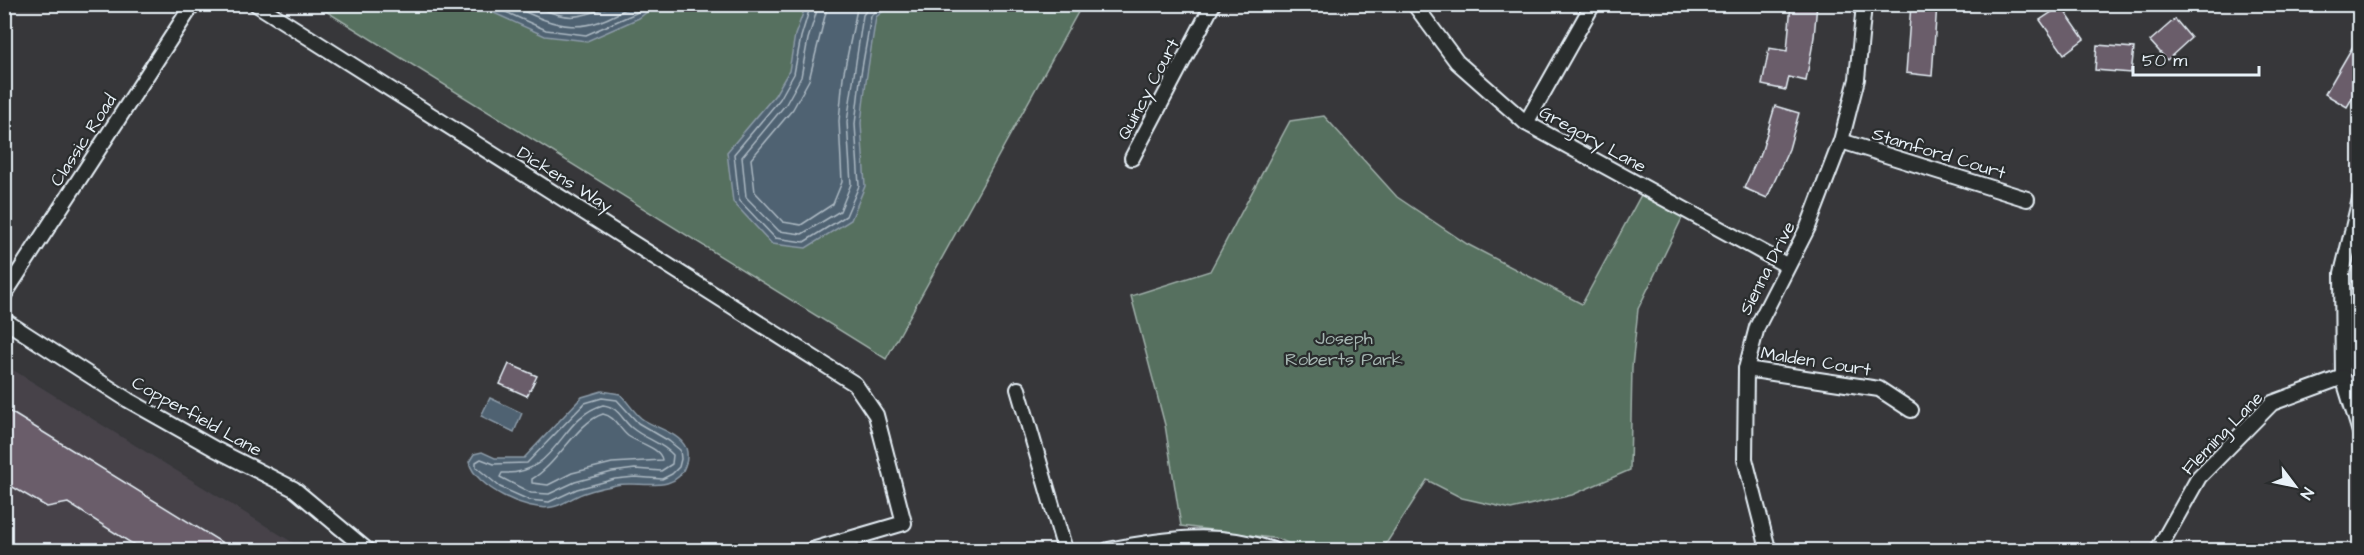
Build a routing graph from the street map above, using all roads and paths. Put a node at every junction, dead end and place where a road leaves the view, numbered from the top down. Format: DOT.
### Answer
graph roads {
  1 [pos="193,4"];
  2 [pos="256,4"];
  3 [pos="1213,4"];
  4 [pos="1414,4"];
  5 [pos="1593,4"];
  6 [pos="1864,4"];
  7 [pos="1526,123"];
  8 [pos="1841,141"];
  9 [pos="1132,158"];
  10 [pos="2027,199"];
  11 [pos="2360,199"];
  12 [pos="1786,265"];
  13 [pos="4,295"];
  14 [pos="4,320"];
  15 [pos="1746,369"];
  16 [pos="2343,377"];
  17 [pos="1018,389"];
  18 [pos="1911,410"];
  19 [pos="2360,432"];
  20 [pos="1765,549"];
  21 [pos="367,550"];
  22 [pos="812,550"];
  23 [pos="1065,550"];
  24 [pos="1108,550"];
  25 [pos="1273,550"];
  26 [pos="2158,550"];
  1 -- 13 [label="street, Classic Road"];
  2 -- 22 [label="street, Dickens Way"];
  3 -- 9 [label="street, Quincy Court"];
  4 -- 7 [label="street, Gregory Lane"];
  5 -- 7 [label="street"];
  6 -- 8 [label="street, Sienna Drive"];
  7 -- 12 [label="street, Gregory Lane"];
  8 -- 10 [label="street, Stamford Court"];
  8 -- 12 [label="street, Sienna Drive"];
  11 -- 16 [label="street"];
  12 -- 15 [label="street, Sienna Drive"];
  14 -- 21 [label="street, Copperfield Lane"];
  15 -- 18 [label="street, Malden Court"];
  15 -- 20 [label="street, Sienna Drive"];
  16 -- 19 [label="street"];
  16 -- 26 [label="street, Fleming Lane"];
  17 -- 23 [label="street"];
  24 -- 25 [label="street"];
}
